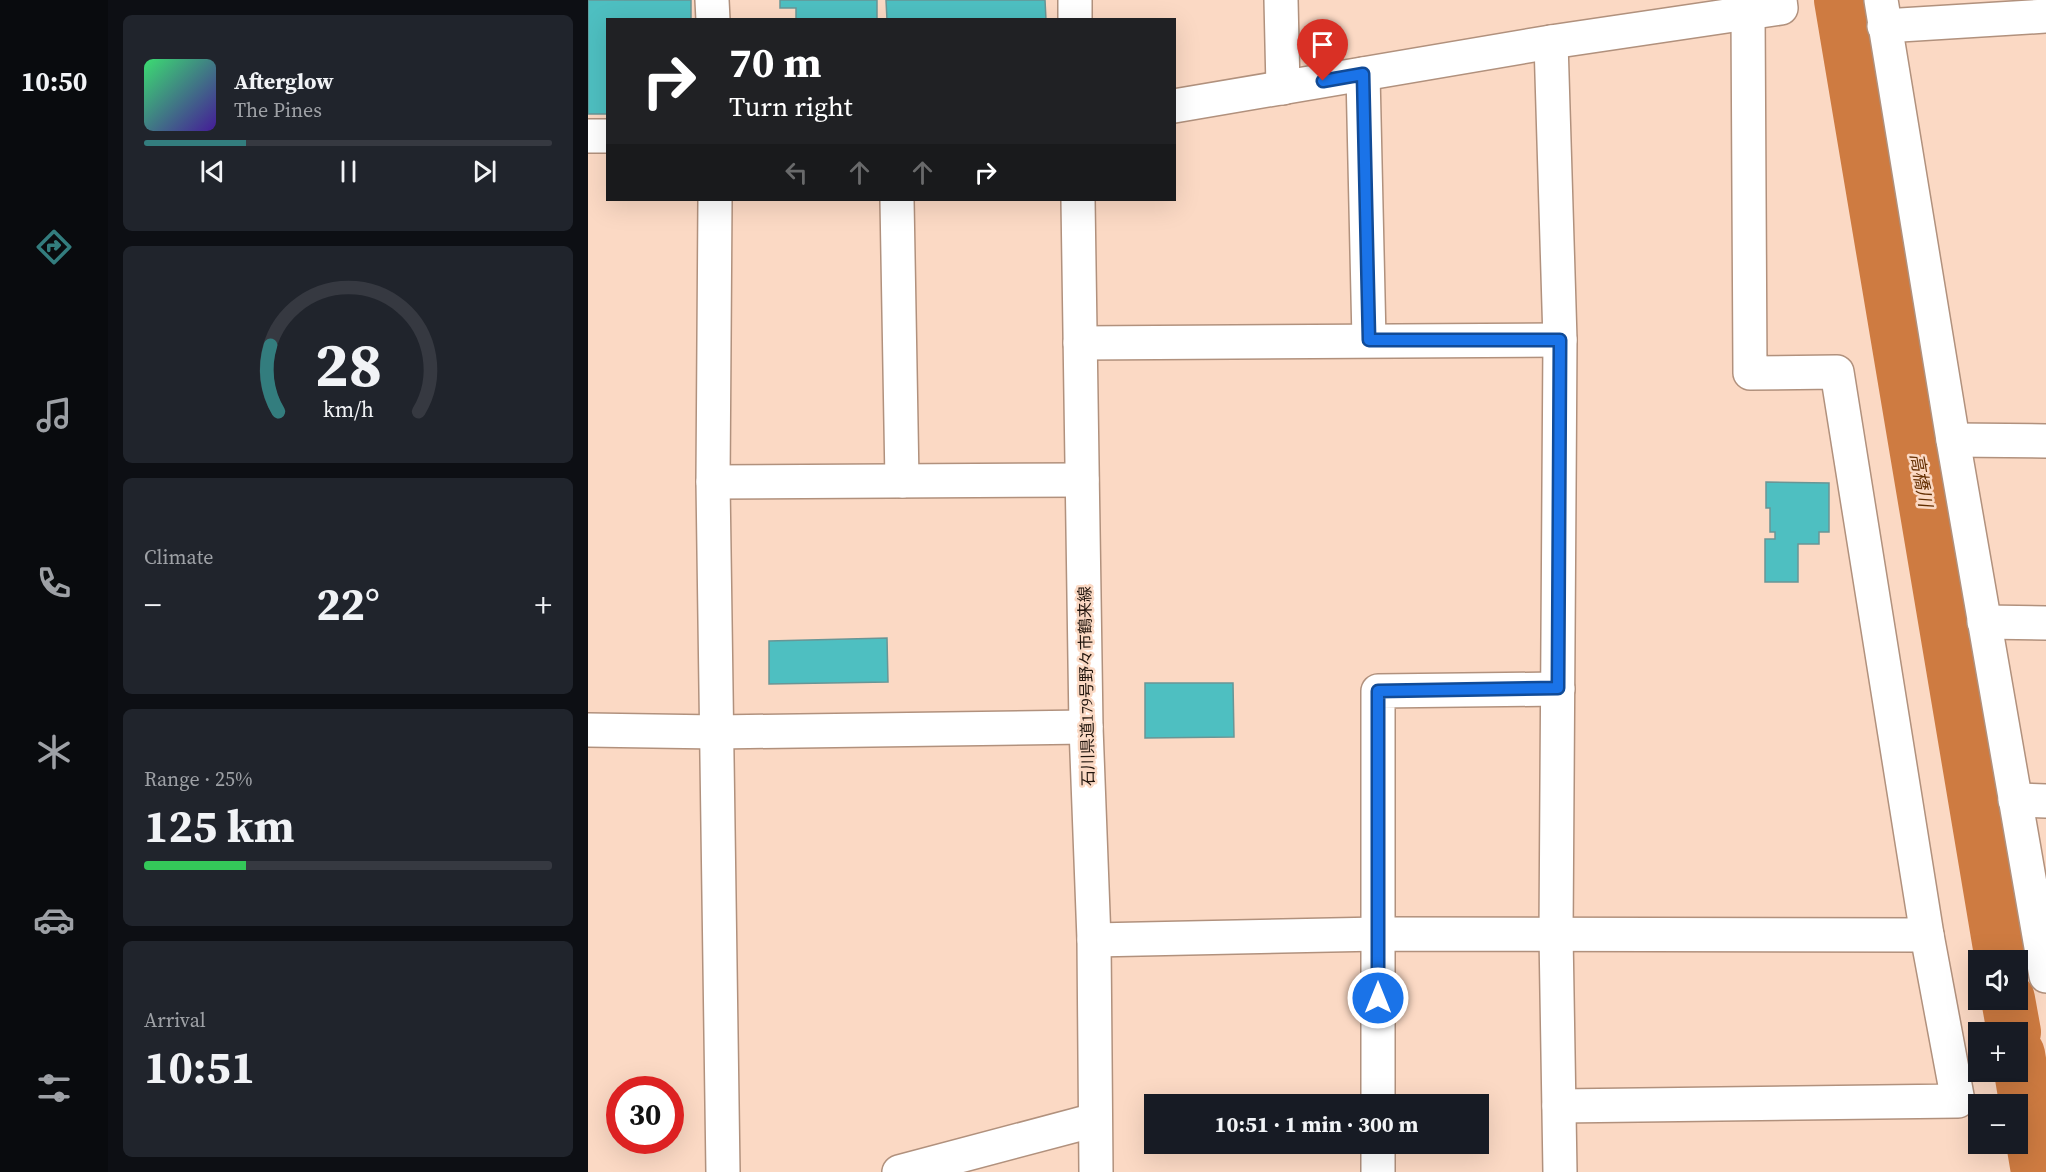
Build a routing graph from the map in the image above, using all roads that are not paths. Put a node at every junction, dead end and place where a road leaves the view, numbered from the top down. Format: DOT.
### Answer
graph roads {
  1 [pos="712,0"];
  2 [pos="1075,0"];
  3 [pos="1281,0"];
  4 [pos="1780,0"];
  5 [pos="1748,12"];
  6 [pos="1882,13"];
  7 [pos="2046,16"];
  8 [pos="713,18"];
  9 [pos="1075,18"];
  10 [pos="1551,42"];
  11 [pos="1363,74"];
  12 [pos="1283,88"];
  13 [pos="1176,106"];
  14 [pos="588,136"];
  15 [pos="606,136"];
  16 [pos="715,201"];
  17 [pos="897,201"];
  18 [pos="1078,201"];
  19 [pos="1369,340"];
  20 [pos="1560,340"];
  21 [pos="1080,343"];
  22 [pos="1953,440"];
  23 [pos="2046,441"];
  24 [pos="1083,480"];
  25 [pos="902,481"];
  26 [pos="713,482"];
  27 [pos="1984,622"];
  28 [pos="2046,623"];
  29 [pos="1558,688"];
  30 [pos="1086,727"];
  31 [pos="588,730"];
  32 [pos="717,732"];
  33 [pos="2031,801"];
  34 [pos="1379,933"];
  35 [pos="1556,934"];
  36 [pos="1927,935"];
  37 [pos="1094,940"];
  38 [pos="2046,976"];
  39 [pos="1378,1094"];
  40 [pos="1559,1106"];
  41 [pos="1095,1120"];
  42 [pos="1378,1154"];
  43 [pos="723,1172"];
  44 [pos="899,1172"];
  45 [pos="1096,1172"];
  46 [pos="1378,1172"];
  47 [pos="1560,1172"];
  1 -- 8 [label="street"];
  2 -- 9 [label="street"];
  3 -- 12 [label="street"];
  4 -- 5 [label="street"];
  5 -- 10 [label="street"];
  5 -- 36 [label="street"];
  6 -- 7 [label="street"];
  6 -- 22 [label="street"];
  10 -- 11 [label="street"];
  10 -- 20 [label="street"];
  11 -- 12 [label="street"];
  11 -- 19 [label="street"];
  12 -- 13 [label="street"];
  14 -- 15 [label="street"];
  16 -- 26 [label="street"];
  17 -- 25 [label="street"];
  18 -- 21 [label="street, 石川県道179号野々市鶴来線"];
  19 -- 20 [label="street"];
  19 -- 21 [label="street"];
  20 -- 29 [label="street"];
  21 -- 24 [label="street, 石川県道179号野々市鶴来線"];
  22 -- 23 [label="street"];
  22 -- 27 [label="street"];
  24 -- 25 [label="street"];
  24 -- 30 [label="street, 石川県道179号野々市鶴来線"];
  25 -- 26 [label="street"];
  26 -- 32 [label="street"];
  27 -- 28 [label="street"];
  27 -- 33 [label="street"];
  29 -- 34 [label="street"];
  29 -- 35 [label="street"];
  30 -- 32 [label="street"];
  30 -- 37 [label="street, 石川県道179号野々市鶴来線"];
  31 -- 32 [label="street"];
  32 -- 43 [label="street"];
  33 -- 38 [label="street"];
  34 -- 35 [label="street"];
  34 -- 37 [label="street"];
  34 -- 39 [label="street"];
  35 -- 36 [label="street"];
  35 -- 40 [label="street"];
  36 -- 40 [label="street"];
  37 -- 41 [label="street, 石川県道179号野々市鶴来線"];
  40 -- 47 [label="street"];
  41 -- 44 [label="street"];
  41 -- 45 [label="street, 石川県道179号野々市鶴来線"];
  42 -- 46 [label="street"];
}
